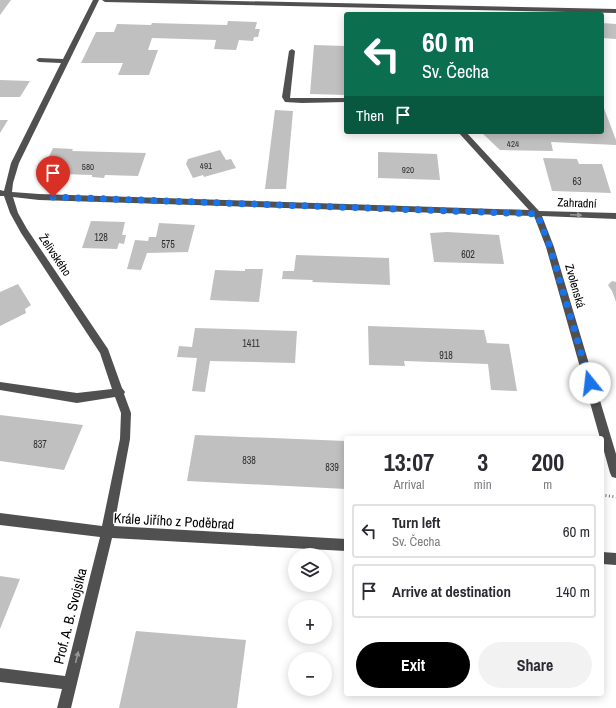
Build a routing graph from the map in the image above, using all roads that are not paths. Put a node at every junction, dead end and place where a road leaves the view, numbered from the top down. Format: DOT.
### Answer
graph roads {
  1 [pos="96,0"];
  2 [pos="105,0"];
  3 [pos="384,3"];
  4 [pos="616,11"];
  5 [pos="292,51"];
  6 [pos="39,60"];
  7 [pos="66,61"];
  8 [pos="344,100"];
  9 [pos="464,134"];
  10 [pos="4,193"];
  11 [pos="537,214"];
  12 [pos="616,216"];
  13 [pos="0,386"];
  14 [pos="120,392"];
  15 [pos="616,473"];
  16 [pos="0,519"];
  17 [pos="107,532"];
  18 [pos="344,545"];
  19 [pos="604,558"];
  20 [pos="616,559"];
  21 [pos="0,675"];
  22 [pos="70,683"];
  23 [pos="64,708"];
  1 -- 7 [label="street, Želivského"];
  2 -- 3 [label="street"];
  3 -- 4 [label="street"];
  5 -- 8 [label="street"];
  6 -- 7 [label="street"];
  7 -- 10 [label="street, Želivského"];
  9 -- 11 [label="street, Zvolenská"];
  10 -- 11 [label="street, Zahradní"];
  10 -- 14 [label="street, Želivského"];
  11 -- 12 [label="street, Zahradní, one-way"];
  11 -- 15 [label="street, Zvolenská"];
  13 -- 14 [label="street"];
  14 -- 17 [label="street, Želivského"];
  16 -- 17 [label="street, Krále Jiřího z Poděbrad"];
  17 -- 18 [label="street, Krále Jiřího z Poděbrad"];
  22 -- 17 [label="street, Prof. A. B. Svojsíka, one-way"];
  19 -- 20 [label="street"];
  21 -- 22 [label="street"];
  22 -- 23 [label="street, Prof. A. B. Svojsíka"];
}
